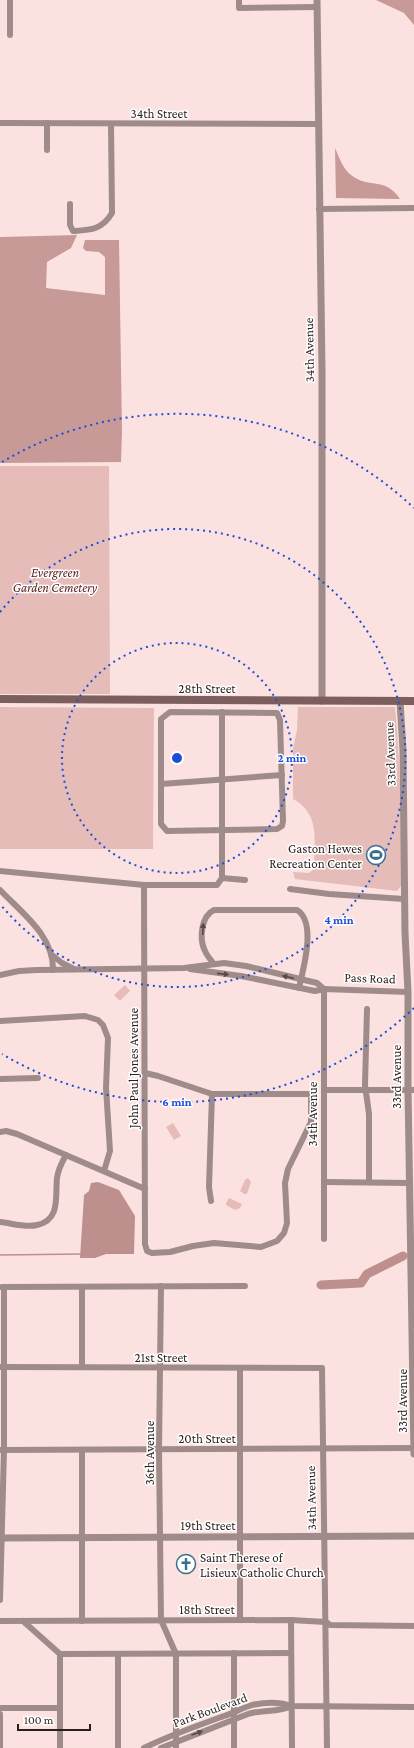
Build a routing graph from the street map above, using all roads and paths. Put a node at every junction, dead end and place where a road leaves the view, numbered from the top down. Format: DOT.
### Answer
graph roads {
  1 [pos="10,0"];
  2 [pos="239,0"];
  3 [pos="317,3"];
  4 [pos="10,35"];
  5 [pos="0,124"];
  6 [pos="47,124"];
  7 [pos="111,124"];
  8 [pos="319,124"];
  9 [pos="47,150"];
  10 [pos="70,204"];
  11 [pos="414,208"];
  12 [pos="319,209"];
  13 [pos="0,699"];
  14 [pos="322,700"];
  15 [pos="400,701"];
  16 [pos="414,701"];
  17 [pos="222,712"];
  18 [pos="282,775"];
  19 [pos="223,780"];
  20 [pos="161,784"];
  21 [pos="223,831"];
  22 [pos="0,871"];
  23 [pos="222,878"];
  24 [pos="245,880"];
  25 [pos="144,885"];
  26 [pos="290,889"];
  27 [pos="0,890"];
  28 [pos="404,899"];
  29 [pos="52,955"];
  30 [pos="214,964"];
  31 [pos="184,968"];
  32 [pos="144,969"];
  33 [pos="52,970"];
  34 [pos="77,970"];
  35 [pos="259,970"];
  36 [pos="0,975"];
  37 [pos="257,980"];
  38 [pos="301,980"];
  39 [pos="299,988"];
  40 [pos="324,989"];
  41 [pos="411,992"];
  42 [pos="367,1009"];
  43 [pos="0,1020"];
  44 [pos="145,1073"];
  45 [pos="38,1078"];
  46 [pos="0,1079"];
  47 [pos="324,1090"];
  48 [pos="365,1090"];
  49 [pos="411,1090"];
  50 [pos="212,1094"];
  51 [pos="0,1132"];
  52 [pos="66,1155"];
  53 [pos="104,1171"];
  54 [pos="324,1182"];
  55 [pos="370,1182"];
  56 [pos="410,1183"];
  57 [pos="145,1189"];
  58 [pos="211,1201"];
  59 [pos="0,1222"];
  60 [pos="324,1239"];
  61 [pos="413,1283"];
  62 [pos="82,1286"];
  63 [pos="161,1286"];
  64 [pos="244,1286"];
  65 [pos="2,1288"];
  66 [pos="414,1366"];
  67 [pos="2,1367"];
  68 [pos="82,1367"];
  69 [pos="161,1368"];
  70 [pos="240,1368"];
  71 [pos="322,1368"];
  72 [pos="322,1448"];
  73 [pos="414,1448"];
  74 [pos="160,1449"];
  75 [pos="239,1449"];
  76 [pos="2,1450"];
  77 [pos="82,1450"];
  78 [pos="414,1454"];
  79 [pos="324,1536"];
  80 [pos="414,1536"];
  81 [pos="161,1537"];
  82 [pos="2,1538"];
  83 [pos="81,1538"];
  84 [pos="240,1538"];
  85 [pos="0,1600"];
  86 [pos="161,1620"];
  87 [pos="240,1620"];
  88 [pos="291,1620"];
  89 [pos="23,1621"];
  90 [pos="82,1621"];
  91 [pos="0,1622"];
  92 [pos="326,1622"];
  93 [pos="414,1626"];
  94 [pos="291,1653"];
  95 [pos="60,1654"];
  96 [pos="118,1654"];
  97 [pos="176,1654"];
  98 [pos="234,1654"];
  99 [pos="292,1706"];
  100 [pos="326,1706"];
  101 [pos="414,1707"];
  102 [pos="0,1708"];
  103 [pos="60,1708"];
  104 [pos="234,1713"];
  105 [pos="0,1714"];
  106 [pos="0,1719"];
  107 [pos="234,1720"];
  108 [pos="176,1733"];
  109 [pos="176,1741"];
  110 [pos="0,1748"];
  111 [pos="60,1748"];
  112 [pos="118,1748"];
  113 [pos="144,1748"];
  114 [pos="161,1748"];
  115 [pos="176,1748"];
  116 [pos="234,1748"];
  117 [pos="292,1748"];
  118 [pos="327,1748"];
  1 -- 4 [label="street"];
  2 -- 3 [label="street"];
  3 -- 8 [label="street, 34th Avenue"];
  5 -- 6 [label="street, 34th Street"];
  6 -- 7 [label="street, 34th Street"];
  6 -- 9 [label="street"];
  7 -- 8 [label="street, 34th Street"];
  7 -- 10 [label="street"];
  8 -- 12 [label="street, 34th Avenue"];
  11 -- 12 [label="street"];
  12 -- 14 [label="street, 34th Avenue"];
  13 -- 14 [label="main road, 28th Street"];
  14 -- 15 [label="main road, 28th Street"];
  15 -- 16 [label="main road, 28th Street"];
  15 -- 28 [label="street, 33rd Avenue"];
  17 -- 18 [label="street"];
  17 -- 19 [label="street"];
  17 -- 20 [label="street"];
  18 -- 19 [label="street"];
  18 -- 21 [label="street"];
  19 -- 20 [label="street"];
  19 -- 21 [label="street"];
  20 -- 21 [label="street"];
  21 -- 23 [label="street"];
  22 -- 25 [label="street"];
  23 -- 24 [label="street"];
  23 -- 25 [label="street"];
  25 -- 32 [label="street, John Paul Jones Avenue"];
  26 -- 28 [label="street"];
  27 -- 29 [label="street"];
  28 -- 41 [label="street, 33rd Avenue"];
  29 -- 33 [label="street"];
  29 -- 34 [label="street"];
  30 -- 31 [label="street"];
  30 -- 35 [label="street"];
  30 -- 38 [label="street, one-way"];
  31 -- 32 [label="street"];
  31 -- 37 [label="street, Pass Road, one-way"];
  32 -- 34 [label="street"];
  32 -- 44 [label="street, John Paul Jones Avenue"];
  33 -- 34 [label="street"];
  33 -- 36 [label="street"];
  35 -- 37 [label="street"];
  38 -- 35 [label="street, one-way"];
  37 -- 39 [label="street, Pass Road"];
  38 -- 39 [label="street"];
  38 -- 40 [label="street"];
  39 -- 40 [label="street, Pass Road"];
  40 -- 41 [label="street, Pass Road"];
  40 -- 47 [label="street, 34th Avenue"];
  41 -- 49 [label="street, 33rd Avenue"];
  42 -- 48 [label="street"];
  43 -- 53 [label="street"];
  44 -- 50 [label="street"];
  44 -- 57 [label="street, John Paul Jones Avenue"];
  45 -- 46 [label="street"];
  47 -- 48 [label="street"];
  47 -- 54 [label="street, 34th Avenue"];
  48 -- 49 [label="street"];
  48 -- 55 [label="street"];
  49 -- 56 [label="street, 33rd Avenue"];
  50 -- 57 [label="street, John Paul Jones Avenue"];
  50 -- 58 [label="street"];
  51 -- 52 [label="street"];
  52 -- 53 [label="street"];
  52 -- 59 [label="street"];
  53 -- 57 [label="street"];
  54 -- 55 [label="street"];
  54 -- 60 [label="street, 34th Avenue"];
  55 -- 56 [label="street"];
  56 -- 61 [label="street, 33rd Avenue"];
  61 -- 66 [label="street, 33rd Avenue"];
  62 -- 63 [label="street"];
  62 -- 65 [label="street"];
  62 -- 68 [label="street"];
  63 -- 64 [label="street"];
  63 -- 69 [label="street, 36th Avenue"];
  65 -- 67 [label="street"];
  66 -- 73 [label="street, 33rd Avenue"];
  67 -- 68 [label="street, 21st Street"];
  67 -- 76 [label="street"];
  68 -- 69 [label="street, 21st Street"];
  69 -- 70 [label="street, 21st Street"];
  69 -- 74 [label="street, 36th Avenue"];
  70 -- 71 [label="street, 21st Street"];
  70 -- 75 [label="street"];
  71 -- 72 [label="street, 34th Avenue"];
  72 -- 73 [label="street, 20th Street"];
  72 -- 75 [label="street, 20th Street"];
  72 -- 79 [label="street, 34th Avenue"];
  73 -- 78 [label="street, 33rd Avenue"];
  74 -- 75 [label="street, 20th Street"];
  74 -- 77 [label="street, 20th Street"];
  74 -- 81 [label="street, 36th Avenue"];
  75 -- 84 [label="street"];
  76 -- 77 [label="street, 20th Street"];
  76 -- 82 [label="street"];
  77 -- 83 [label="street"];
  79 -- 80 [label="street, 19th Street"];
  79 -- 84 [label="street, 19th Street"];
  79 -- 92 [label="street, 34th Avenue"];
  81 -- 83 [label="street, 19th Street"];
  81 -- 84 [label="street, 19th Street"];
  81 -- 86 [label="street, 36th Avenue"];
  82 -- 83 [label="street, 19th Street"];
  82 -- 85 [label="street"];
  83 -- 90 [label="street"];
  84 -- 87 [label="street"];
  86 -- 87 [label="street, 18th Street"];
  86 -- 90 [label="street, 18th Street"];
  86 -- 97 [label="street"];
  87 -- 88 [label="street, 18th Street"];
  88 -- 92 [label="street, 18th Street"];
  88 -- 94 [label="street"];
  89 -- 90 [label="street, 18th Street"];
  89 -- 91 [label="street, 18th Street"];
  89 -- 95 [label="street"];
  92 -- 93 [label="street, 18th Street"];
  92 -- 100 [label="street, 34th Avenue"];
  94 -- 98 [label="street"];
  94 -- 99 [label="street"];
  95 -- 96 [label="street"];
  95 -- 103 [label="street"];
  96 -- 97 [label="street"];
  96 -- 112 [label="street"];
  97 -- 98 [label="street"];
  97 -- 108 [label="street"];
  98 -- 104 [label="street"];
  99 -- 100 [label="street"];
  99 -- 104 [label="street, Park Boulevard"];
  99 -- 107 [label="street, Park Boulevard"];
  99 -- 117 [label="street"];
  100 -- 101 [label="street"];
  100 -- 118 [label="street, 34th Avenue"];
  102 -- 103 [label="street"];
  103 -- 111 [label="street"];
  104 -- 107 [label="street"];
  104 -- 108 [label="street, Park Boulevard"];
  105 -- 106 [label="street"];
  106 -- 110 [label="street"];
  109 -- 107 [label="street, Park Boulevard, one-way"];
  107 -- 116 [label="street"];
  108 -- 109 [label="street"];
  108 -- 113 [label="street, Park Boulevard"];
  109 -- 114 [label="street, Park Boulevard"];
  109 -- 115 [label="street"];
}
